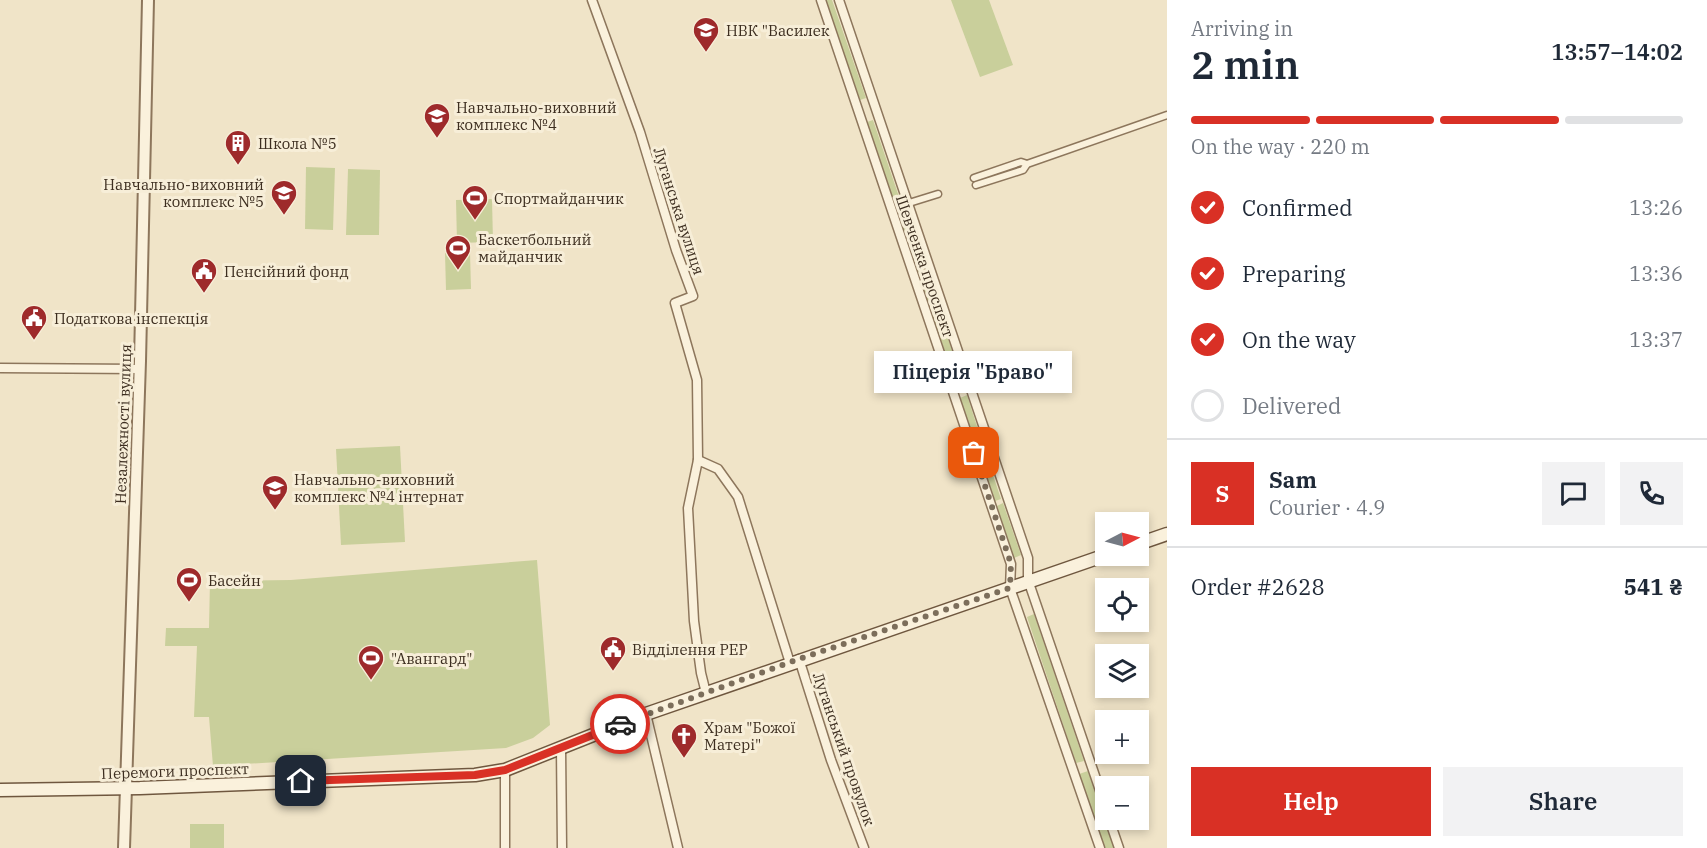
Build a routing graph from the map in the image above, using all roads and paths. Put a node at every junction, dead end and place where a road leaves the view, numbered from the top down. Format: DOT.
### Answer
graph roads {
  1 [pos="148,0"];
  2 [pos="592,0"];
  3 [pos="821,0"];
  4 [pos="838,0"];
  5 [pos="1167,115"];
  6 [pos="1027,164"];
  7 [pos="974,178"];
  8 [pos="976,185"];
  9 [pos="938,194"];
  10 [pos="909,203"];
  11 [pos="0,368"];
  12 [pos="140,369"];
  13 [pos="698,460"];
  14 [pos="1167,534"];
  15 [pos="1149,540"];
  16 [pos="1095,559"];
  17 [pos="1028,580"];
  18 [pos="1010,588"];
  19 [pos="795,661"];
  20 [pos="706,693"];
  21 [pos="646,714"];
  22 [pos="561,748"];
  23 [pos="505,770"];
  24 [pos="1095,776"];
  25 [pos="126,789"];
  26 [pos="0,790"];
  27 [pos="1113,830"];
  28 [pos="124,848"];
  29 [pos="505,848"];
  30 [pos="562,848"];
  31 [pos="678,848"];
  32 [pos="864,848"];
  33 [pos="1100,848"];
  34 [pos="1119,848"];
  1 -- 12 [label="street, Незалежності вулиця"];
  2 -- 13 [label="street, Луганська вулиця"];
  3 -- 18 [label="street, Шевченка проспект"];
  4 -- 10 [label="street, Шевченка проспект"];
  5 -- 6 [label="street"];
  6 -- 7 [label="street"];
  6 -- 8 [label="street"];
  9 -- 10 [label="street"];
  10 -- 17 [label="street, Шевченка проспект"];
  11 -- 12 [label="street"];
  12 -- 25 [label="street, Незалежності вулиця"];
  13 -- 19 [label="street"];
  13 -- 20 [label="street, Луганська вулиця"];
  14 -- 15 [label="main road"];
  16 -- 17 [label="main road, Перемоги проспект"];
  17 -- 18 [label="main road, Перемоги проспект"];
  17 -- 24 [label="street, Шевченка проспект"];
  18 -- 19 [label="main road, Перемоги проспект"];
  18 -- 33 [label="street, Шевченка проспект"];
  19 -- 20 [label="main road, Перемоги проспект"];
  19 -- 32 [label="street, Луганський провулок"];
  20 -- 21 [label="main road, Перемоги проспект"];
  21 -- 22 [label="main road, Перемоги проспект"];
  21 -- 31 [label="street"];
  22 -- 23 [label="main road, Перемоги проспект"];
  22 -- 30 [label="street"];
  23 -- 25 [label="main road, Перемоги проспект"];
  23 -- 29 [label="street"];
  25 -- 26 [label="main road, Перемоги проспект"];
  25 -- 28 [label="street, Незалежності вулиця"];
  27 -- 34 [label="street"];
}
